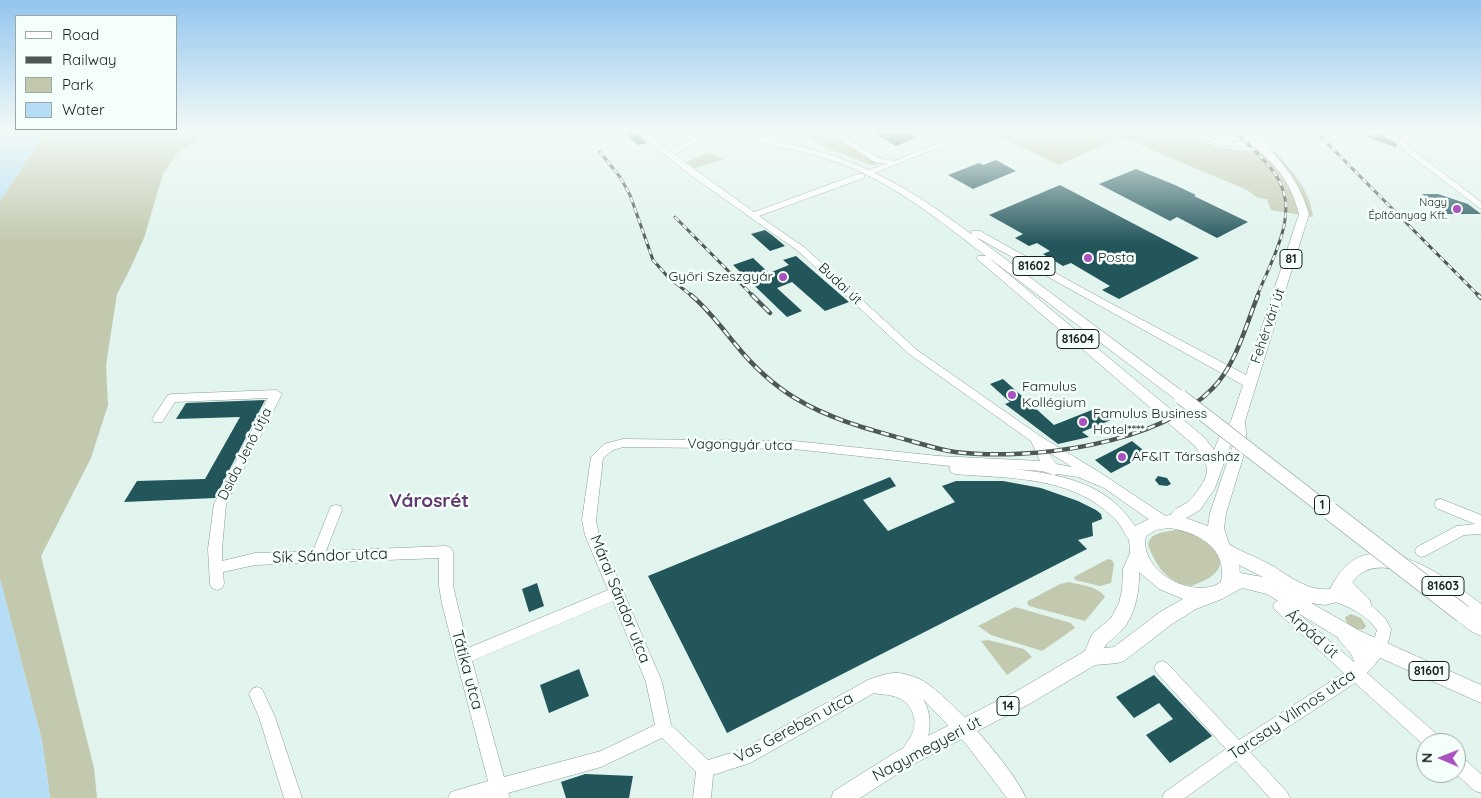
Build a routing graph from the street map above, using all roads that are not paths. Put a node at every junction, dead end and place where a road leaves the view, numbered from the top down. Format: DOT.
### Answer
graph roads {
  1 [pos="689,169"];
  2 [pos="859,169"];
  3 [pos="861,169"];
  4 [pos="877,169"];
  5 [pos="1283,169"];
  6 [pos="1434,169"];
  7 [pos="868,173"];
  8 [pos="908,193"];
  9 [pos="1480,204"];
  10 [pos="935,212"];
  11 [pos="753,216"];
  12 [pos="1250,383"];
  13 [pos="158,419"];
  14 [pos="1238,421"];
  15 [pos="1036,439"];
  16 [pos="612,445"];
  17 [pos="1057,451"];
  18 [pos="1042,455"];
  19 [pos="1214,469"];
  20 [pos="1032,470"];
  21 [pos="1054,473"];
  22 [pos="1107,484"];
  23 [pos="1442,504"];
  24 [pos="336,510"];
  25 [pos="1169,521"];
  26 [pos="1481,521"];
  27 [pos="1481,529"];
  28 [pos="1137,546"];
  29 [pos="1222,548"];
  30 [pos="1422,551"];
  31 [pos="446,552"];
  32 [pos="317,557"];
  33 [pos="216,568"];
  34 [pos="217,584"];
  35 [pos="1222,589"];
  36 [pos="1339,589"];
  37 [pos="617,593"];
  38 [pos="1280,606"];
  39 [pos="1481,614"];
  40 [pos="1336,628"];
  41 [pos="1481,628"];
  42 [pos="1377,648"];
  43 [pos="464,657"];
  44 [pos="1092,657"];
  45 [pos="1162,668"];
  46 [pos="1359,671"];
  47 [pos="860,692"];
  48 [pos="257,694"];
  49 [pos="1481,694"];
  50 [pos="664,729"];
  51 [pos="964,729"];
  52 [pos="1424,733"];
  53 [pos="1238,751"];
  54 [pos="903,759"];
  55 [pos="705,769"];
  56 [pos="1466,772"];
  57 [pos="1481,785"];
  58 [pos="499,792"];
  59 [pos="293,798"];
  60 [pos="457,798"];
  61 [pos="702,798"];
  62 [pos="841,798"];
  63 [pos="1017,798"];
  64 [pos="1171,798"];
  65 [pos="1281,798"];
  1 -- 11 [label="street, Budai út"];
  2 -- 7 [label="main road, 1"];
  3 -- 7 [label="main road, 1"];
  4 -- 7 [label="street"];
  5 -- 12 [label="main road, Fehérvári út / 81"];
  6 -- 9 [label="street"];
  7 -- 8 [label="main road, 1"];
  7 -- 11 [label="street"];
  8 -- 10 [label="main road, 1"];
  10 -- 12 [label="main road, 81602"];
  10 -- 19 [label="main road, 81604"];
  10 -- 41 [label="main road, 1, bridge"];
  11 -- 15 [label="street, Budai út"];
  12 -- 14 [label="main road, Fehérvári út / 81"];
  13 -- 33 [label="street, Dsida Jenő útja"];
  14 -- 19 [label="main road, Fehérvári út / 81"];
  14 -- 29 [label="main road, Fehérvári út / 81"];
  15 -- 17 [label="street, Budai út"];
  15 -- 18 [label="street"];
  16 -- 20 [label="street, Vagongyár utca"];
  16 -- 37 [label="street, Márai Sándor utca"];
  17 -- 21 [label="street"];
  17 -- 22 [label="street, Budai út"];
  18 -- 20 [label="street"];
  18 -- 21 [label="street"];
  19 -- 25 [label="main road, Fehérvári út / 81"];
  20 -- 21 [label="street, Vagongyár utca"];
  21 -- 22 [label="street, Budai út"];
  21 -- 28 [label="street"];
  22 -- 25 [label="street, Budai út"];
  23 -- 26 [label="street"];
  24 -- 32 [label="street"];
  25 -- 28 [label="main road"];
  25 -- 29 [label="main road"];
  27 -- 30 [label="street"];
  28 -- 35 [label="main road"];
  28 -- 44 [label="main road"];
  29 -- 35 [label="main road"];
  29 -- 36 [label="main road"];
  31 -- 32 [label="street, Sík Sándor utca"];
  31 -- 43 [label="street, Tátika utca"];
  32 -- 33 [label="street, Sík Sándor utca"];
  33 -- 34 [label="street, Dsida Jenő útja"];
  35 -- 40 [label="main road, 81601"];
  35 -- 44 [label="main road, Nagymegyeri út / 14"];
  36 -- 39 [label="main road, 81603"];
  36 -- 42 [label="street, Tarcsay Vilmos utca"];
  37 -- 43 [label="street"];
  37 -- 50 [label="street, Márai Sándor utca"];
  38 -- 46 [label="street, Árpád út"];
  40 -- 42 [label="main road, 81601"];
  40 -- 46 [label="street"];
  42 -- 46 [label="street, Tarcsay Vilmos utca"];
  42 -- 49 [label="main road, 81601"];
  43 -- 58 [label="street, Tátika utca"];
  44 -- 51 [label="main road, Nagymegyeri út / 14"];
  45 -- 53 [label="street"];
  46 -- 52 [label="street, Árpád út"];
  46 -- 53 [label="street, Tarcsay Vilmos utca"];
  47 -- 51 [label="street, Vas Gereben utca"];
  47 -- 54 [label="street, Vas Gereben utca"];
  47 -- 55 [label="street, Vas Gereben utca"];
  48 -- 59 [label="street"];
  50 -- 55 [label="street"];
  50 -- 58 [label="street"];
  51 -- 54 [label="main road, Nagymegyeri út / 14"];
  51 -- 63 [label="street, Vas Gereben utca"];
  53 -- 64 [label="street, Tarcsay Vilmos utca"];
  53 -- 65 [label="street"];
  54 -- 62 [label="main road, Nagymegyeri út / 14"];
  55 -- 61 [label="street"];
  56 -- 57 [label="street"];
  58 -- 60 [label="street"];
}
